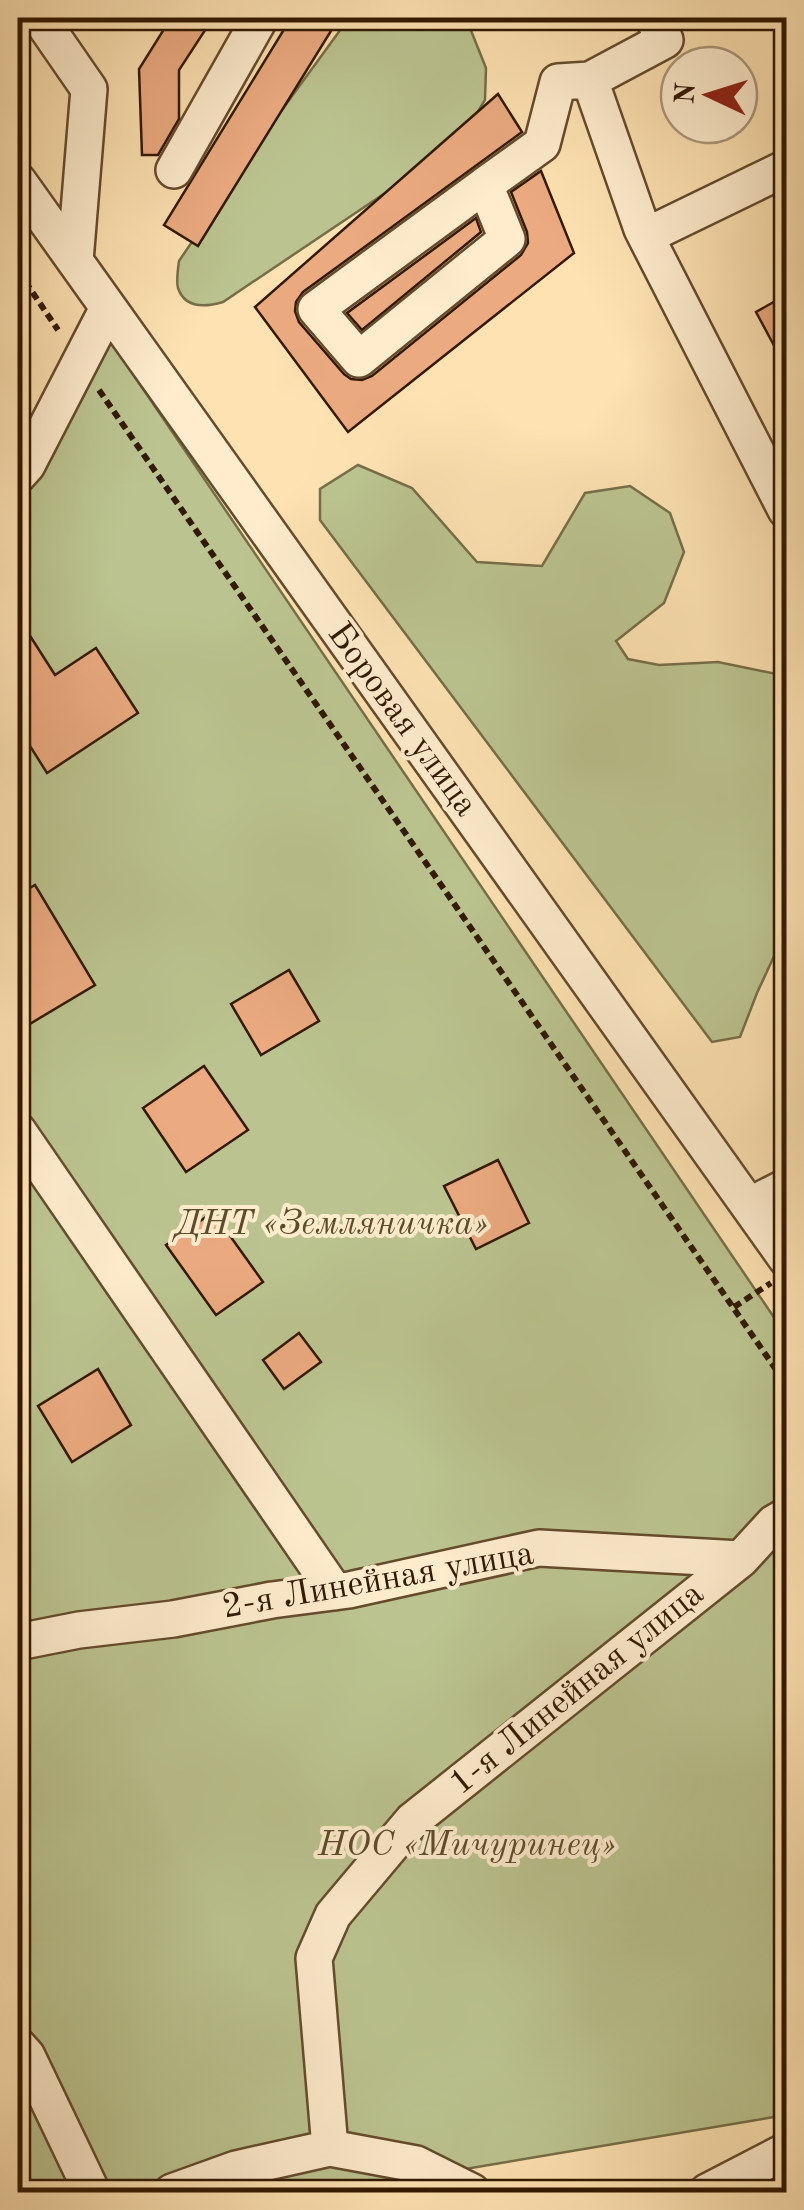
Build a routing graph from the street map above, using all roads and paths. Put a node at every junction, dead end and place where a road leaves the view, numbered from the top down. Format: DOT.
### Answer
graph roads {
  1 [pos="40,18"];
  2 [pos="260,18"];
  3 [pos="653,18"];
  4 [pos="590,80"];
  5 [pos="786,168"];
  6 [pos="174,170"];
  7 [pos="18,181"];
  8 [pos="485,185"];
  9 [pos="646,236"];
  10 [pos="75,261"];
  11 [pos="18,272"];
  12 [pos="108,308"];
  13 [pos="80,362"];
  14 [pos="18,476"];
  15 [pos="786,510"];
  16 [pos="18,1132"];
  17 [pos="786,1186"];
  18 [pos="749,1206"];
  19 [pos="780,1270"];
  20 [pos="734,1307"];
  21 [pos="786,1384"];
  22 [pos="786,1516"];
  23 [pos="741,1559"];
  24 [pos="334,1592"];
  25 [pos="18,1642"];
  26 [pos="18,2046"];
  27 [pos="330,2148"];
  28 [pos="786,2152"];
  29 [pos="241,2181"];
  30 [pos="92,2192"];
  31 [pos="172,2192"];
  32 [pos="472,2192"];
  33 [pos="707,2192"];
  1 -- 10 [label="street"];
  2 -- 6 [label="street"];
  3 -- 4 [label="street"];
  4 -- 8 [label="street"];
  4 -- 9 [label="street"];
  5 -- 9 [label="street"];
  7 -- 10 [label="street, Боровая улица"];
  8 -- 8 [label="street"];
  9 -- 15 [label="street"];
  10 -- 12 [label="street, Боровая улица"];
  11 -- 13 [label="path"];
  12 -- 13 [label="street"];
  12 -- 18 [label="street, Боровая улица"];
  13 -- 14 [label="street"];
  13 -- 20 [label="path"];
  16 -- 24 [label="street"];
  17 -- 18 [label="street"];
  18 -- 19 [label="street, Боровая улица"];
  19 -- 20 [label="path"];
  20 -- 21 [label="path"];
  22 -- 23 [label="street, 1-я Линейная улица"];
  23 -- 24 [label="street, 2-я Линейная улица"];
  23 -- 27 [label="street, 1-я Линейная улица"];
  24 -- 25 [label="street, 2-я Линейная улица"];
  26 -- 30 [label="street"];
  27 -- 29 [label="street"];
  27 -- 32 [label="street"];
  28 -- 33 [label="street"];
  29 -- 31 [label="street"];
}
